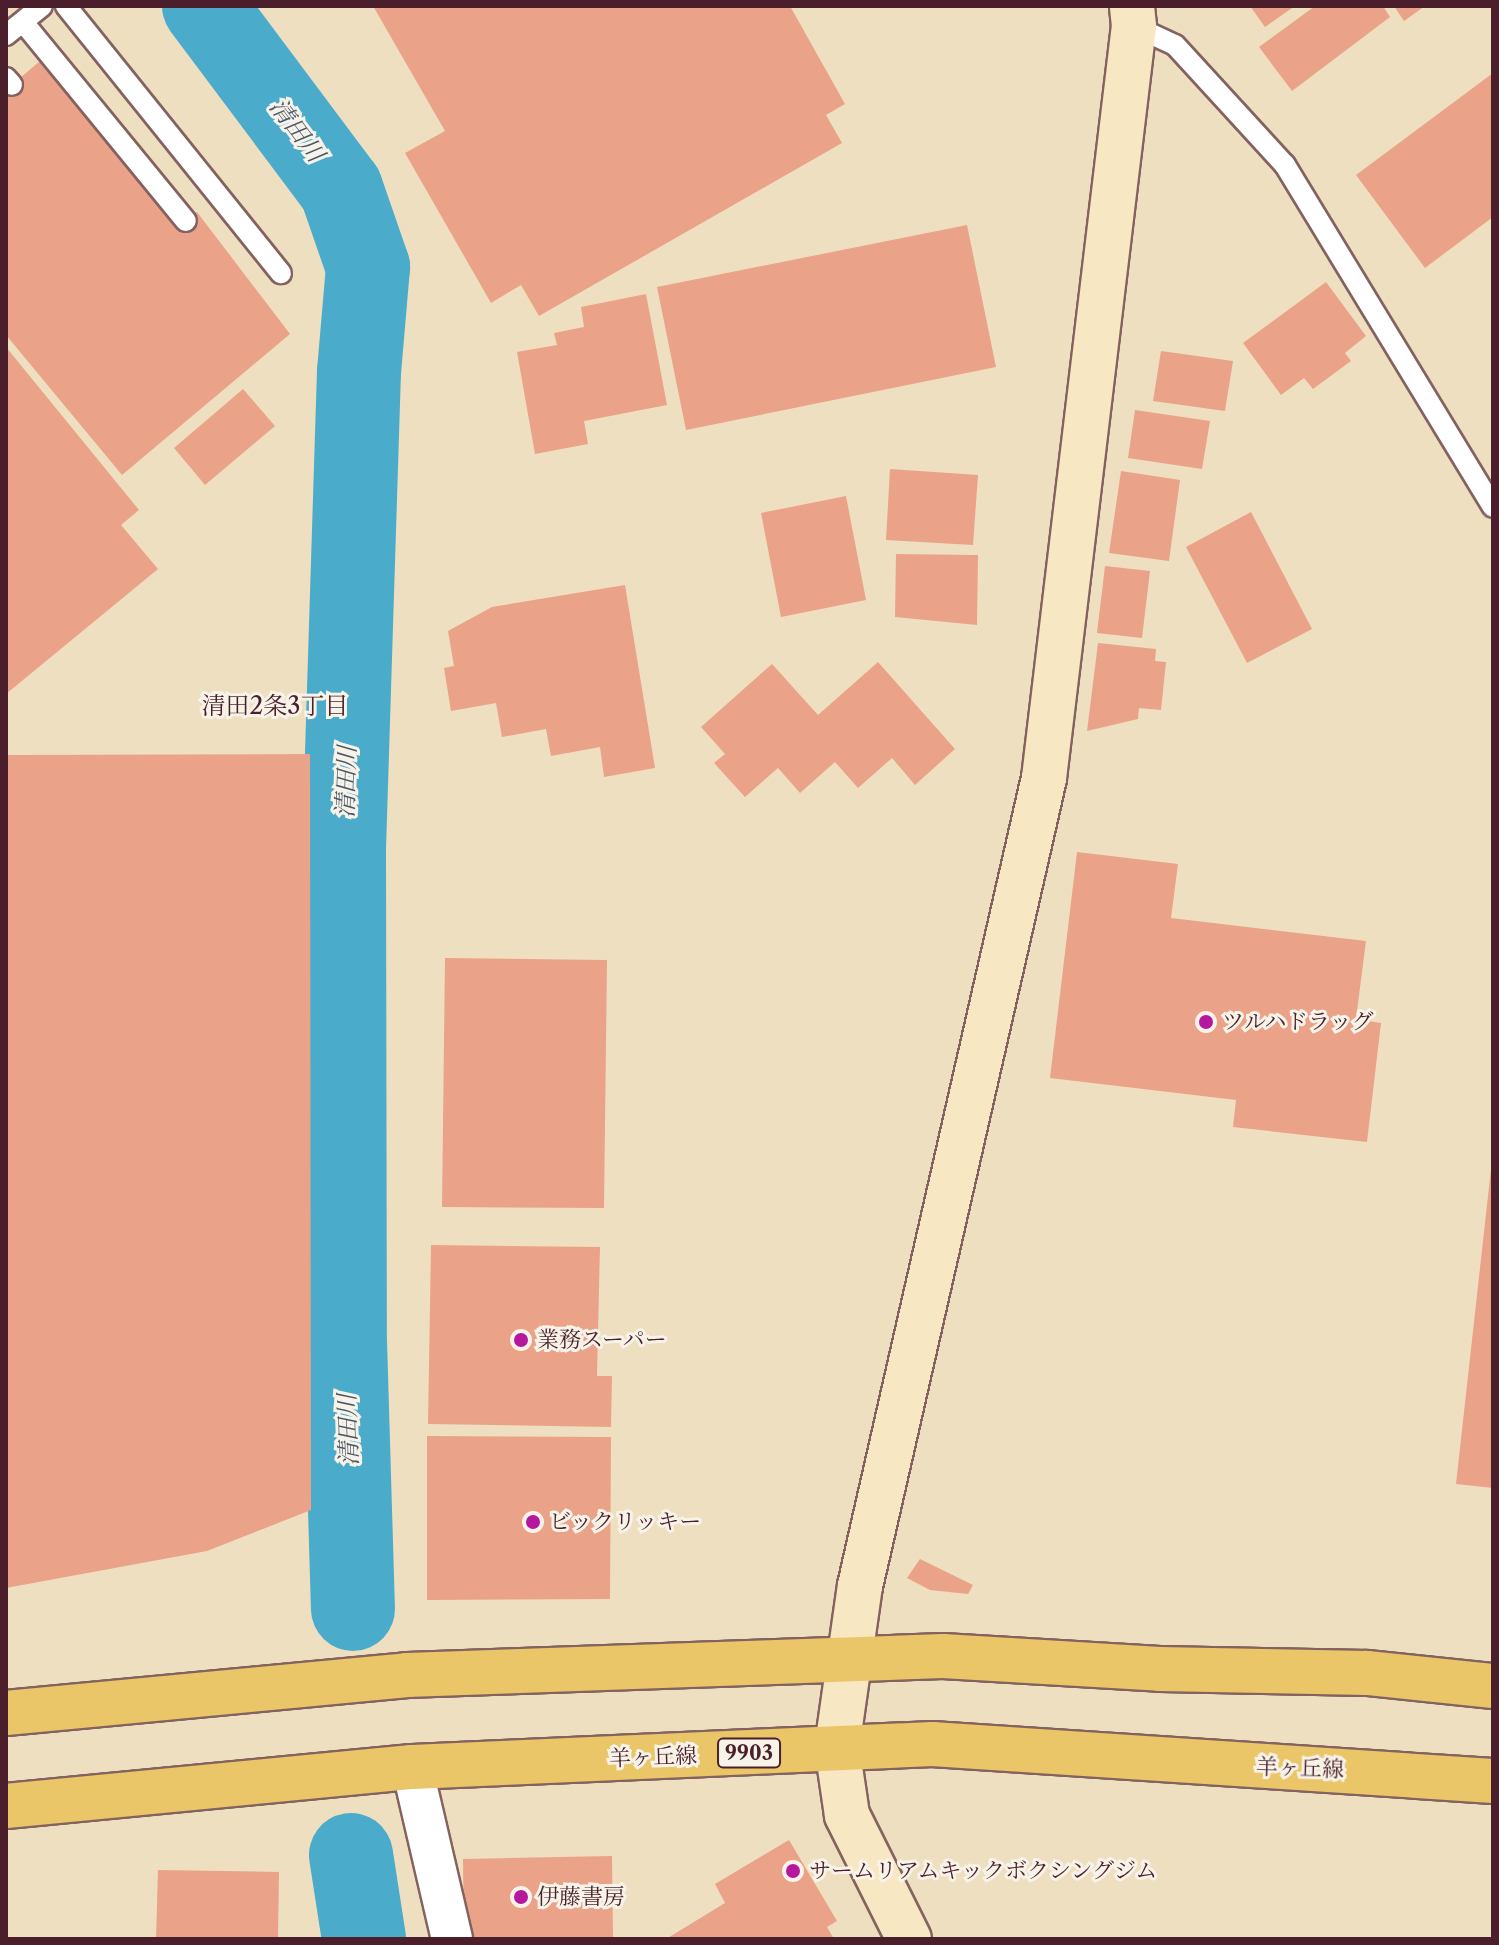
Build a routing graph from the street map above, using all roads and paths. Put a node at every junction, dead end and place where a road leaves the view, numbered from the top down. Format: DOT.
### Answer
graph roads {
  1 [pos="42,6"];
  2 [pos="66,6"];
  3 [pos="1133,16"];
  4 [pos="23,22"];
  5 [pos="6,35"];
  6 [pos="186,221"];
  7 [pos="281,273"];
  8 [pos="1493,507"];
  9 [pos="848,1659"];
  10 [pos="1493,1686"];
  11 [pos="6,1713"];
  12 [pos="837,1747"];
  13 [pos="412,1767"];
  14 [pos="1493,1781"];
  15 [pos="6,1806"];
  16 [pos="452,1939"];
  17 [pos="909,1939"];
  1 -- 4 [label="lane"];
  2 -- 7 [label="lane"];
  3 -- 8 [label="lane"];
  3 -- 9 [label="street"];
  4 -- 5 [label="lane"];
  4 -- 6 [label="lane"];
  9 -- 10 [label="main road"];
  9 -- 11 [label="main road"];
  9 -- 12 [label="street"];
  12 -- 13 [label="main road, 羊ヶ丘線 / 9903"];
  12 -- 14 [label="main road, 羊ヶ丘線 / 9903"];
  12 -- 17 [label="street"];
  13 -- 15 [label="main road, 羊ヶ丘線 / 9903"];
  13 -- 16 [label="street"];
}
